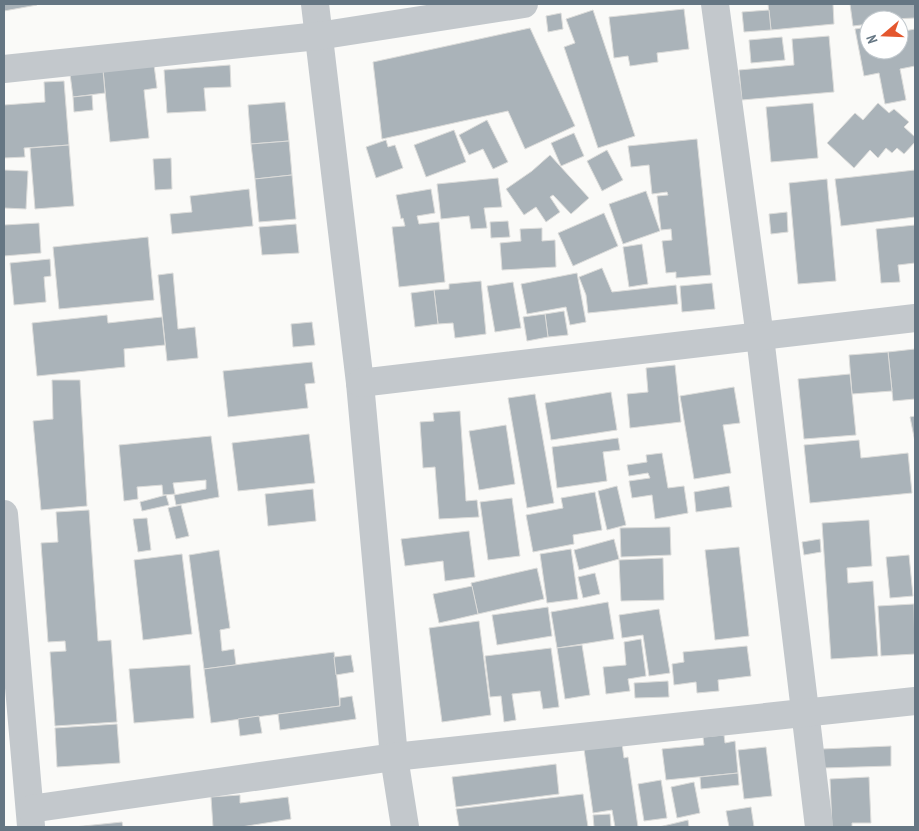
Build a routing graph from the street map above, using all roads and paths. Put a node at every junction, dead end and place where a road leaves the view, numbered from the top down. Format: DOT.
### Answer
graph roads {
  1 [pos="315,4"];
  2 [pos="524,4"];
  3 [pos="715,4"];
  4 [pos="318,36"];
  5 [pos="4,69"];
  6 [pos="915,318"];
  7 [pos="760,337"];
  8 [pos="360,383"];
  9 [pos="4,514"];
  10 [pos="915,701"];
  11 [pos="804,712"];
  12 [pos="394,757"];
  13 [pos="30,818"];
  14 [pos="405,827"];
  15 [pos="819,827"];
  1 -- 4 [label="street"];
  2 -- 4 [label="street"];
  3 -- 7 [label="street"];
  4 -- 5 [label="street"];
  4 -- 8 [label="street"];
  6 -- 7 [label="street"];
  7 -- 8 [label="street"];
  7 -- 11 [label="street"];
  8 -- 12 [label="street"];
  9 -- 13 [label="street"];
  10 -- 11 [label="street"];
  11 -- 12 [label="street"];
  11 -- 15 [label="street"];
  12 -- 13 [label="street"];
  12 -- 14 [label="street"];
}
